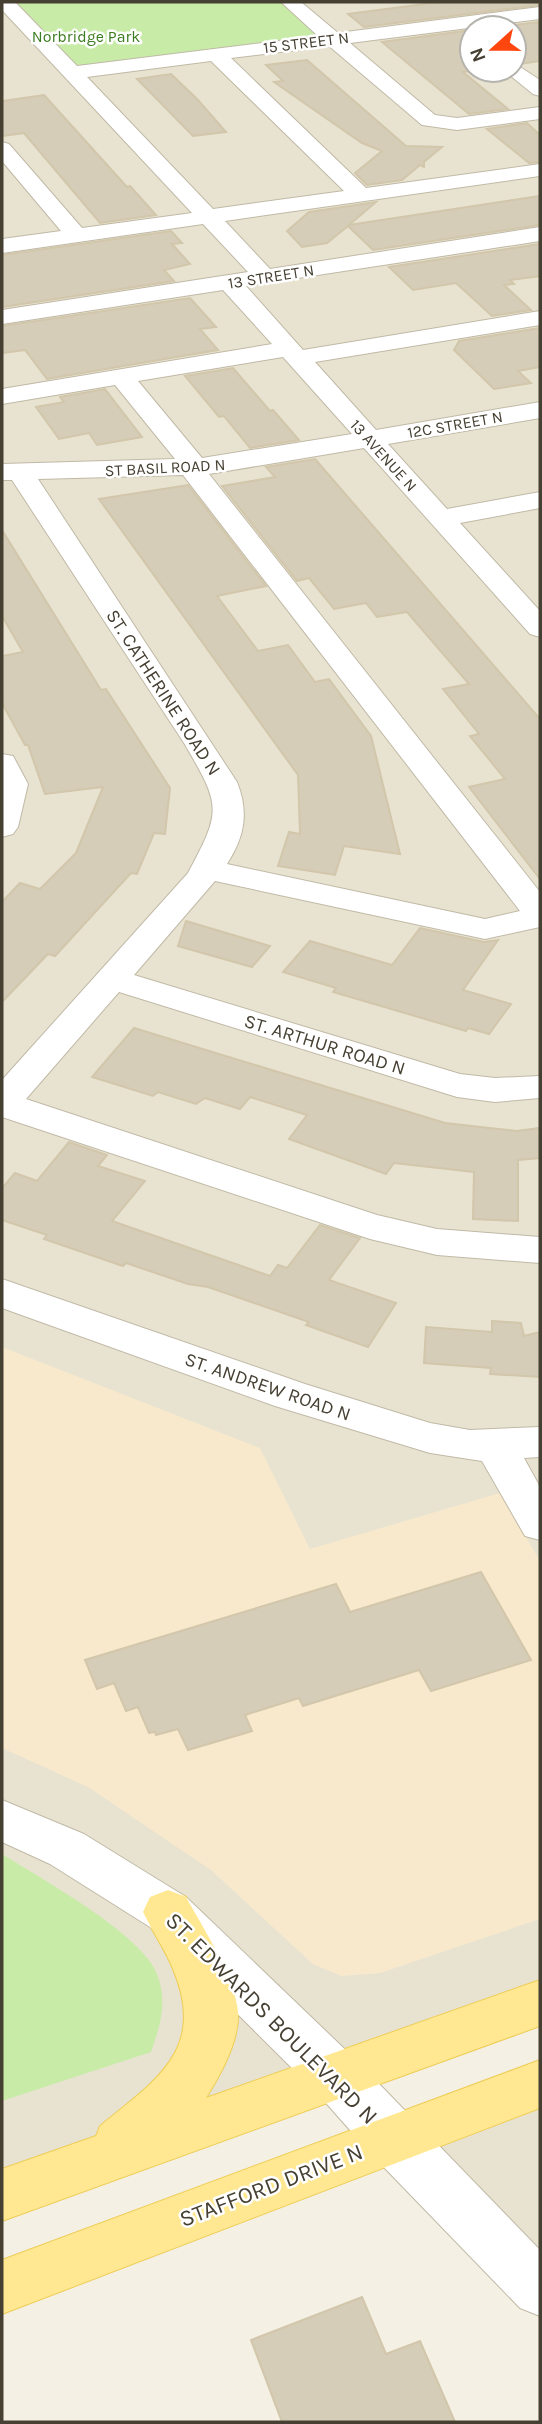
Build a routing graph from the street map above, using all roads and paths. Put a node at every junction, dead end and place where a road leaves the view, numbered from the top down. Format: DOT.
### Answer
graph roads {
  1 [pos="5,2"];
  2 [pos="290,2"];
  3 [pos="436,9"];
  4 [pos="540,13"];
  5 [pos="456,23"];
  6 [pos="35,33"];
  7 [pos="13,36"];
  8 [pos="334,38"];
  9 [pos="215,54"];
  10 [pos="72,73"];
  11 [pos="540,113"];
  12 [pos="2,148"];
  13 [pos="540,170"];
  14 [pos="362,196"];
  15 [pos="208,216"];
  16 [pos="540,234"];
  17 [pos="76,235"];
  18 [pos="2,246"];
  19 [pos="265,277"];
  20 [pos="229,282"];
  21 [pos="2,317"];
  22 [pos="540,318"];
  23 [pos="293,354"];
  24 [pos="121,376"];
  25 [pos="2,396"];
  26 [pos="540,410"];
  27 [pos="369,439"];
  28 [pos="193,468"];
  29 [pos="12,472"];
  30 [pos="540,500"];
  31 [pos="441,518"];
  32 [pos="528,599"];
  33 [pos="540,628"];
  34 [pos="2,763"];
  35 [pos="2,827"];
  36 [pos="206,869"];
  37 [pos="540,915"];
  38 [pos="112,979"];
  39 [pos="540,1087"];
  40 [pos="2,1104"];
  41 [pos="540,1250"];
  42 [pos="2,1293"];
  43 [pos="540,1442"];
  44 [pos="495,1446"];
  45 [pos="540,1524"];
  46 [pos="2,1819"];
  47 [pos="168,1912"];
  48 [pos="540,2003"];
  49 [pos="337,2077"];
  50 [pos="540,2084"];
  51 [pos="392,2138"];
  52 [pos="100,2160"];
  53 [pos="2,2195"];
  54 [pos="2,2287"];
  55 [pos="540,2289"];
  1 -- 6 [label="street"];
  2 -- 8 [label="street"];
  3 -- 5 [label="street"];
  4 -- 5 [label="street, 15 STREET N"];
  5 -- 8 [label="street, 15 STREET N"];
  6 -- 7 [label="street"];
  6 -- 10 [label="street"];
  8 -- 9 [label="street, 15 STREET N"];
  8 -- 11 [label="street"];
  9 -- 10 [label="street, 15 STREET N"];
  9 -- 14 [label="street"];
  10 -- 15 [label="street"];
  12 -- 17 [label="street"];
  13 -- 14 [label="street"];
  14 -- 15 [label="street"];
  15 -- 17 [label="street"];
  15 -- 19 [label="street"];
  16 -- 19 [label="street, 13 STREET N"];
  17 -- 18 [label="street"];
  19 -- 20 [label="street, 13 STREET N"];
  20 -- 21 [label="street, 13 STREET N"];
  20 -- 23 [label="street, 13 AVENUE N"];
  22 -- 23 [label="street"];
  23 -- 24 [label="street"];
  23 -- 27 [label="street, 13 AVENUE N"];
  24 -- 25 [label="street"];
  24 -- 28 [label="street"];
  26 -- 27 [label="street, 12C STREET N"];
  27 -- 28 [label="street, ST BASIL ROAD N"];
  27 -- 31 [label="street, 13 AVENUE N"];
  28 -- 29 [label="street, ST BASIL ROAD N"];
  28 -- 37 [label="street"];
  29 -- 36 [label="street, ST. CATHERINE ROAD N"];
  30 -- 31 [label="street"];
  31 -- 32 [label="street, 13 AVENUE N"];
  32 -- 33 [label="street, 13 AVENUE N"];
  34 -- 35 [label="street"];
  36 -- 37 [label="street"];
  36 -- 38 [label="street, ST. CATHERINE ROAD N"];
  38 -- 39 [label="street, ST. ARTHUR ROAD N"];
  38 -- 40 [label="street, ST. CATHERINE ROAD N"];
  40 -- 41 [label="street"];
  42 -- 44 [label="street, ST. ANDREW ROAD N"];
  43 -- 44 [label="street, ST. ANDREW ROAD N"];
  44 -- 45 [label="street"];
  46 -- 47 [label="street, ST. EDWARDS BOULEVARD N"];
  47 -- 49 [label="street, ST. EDWARDS BOULEVARD N"];
  47 -- 52 [label="main road"];
  48 -- 49 [label="main road"];
  49 -- 51 [label="street, ST. EDWARDS BOULEVARD N"];
  49 -- 52 [label="main road"];
  50 -- 51 [label="main road, STAFFORD DRIVE N"];
  51 -- 54 [label="main road, STAFFORD DRIVE N"];
  51 -- 55 [label="street, ST. EDWARDS BOULEVARD N"];
  52 -- 53 [label="main road"];
}
